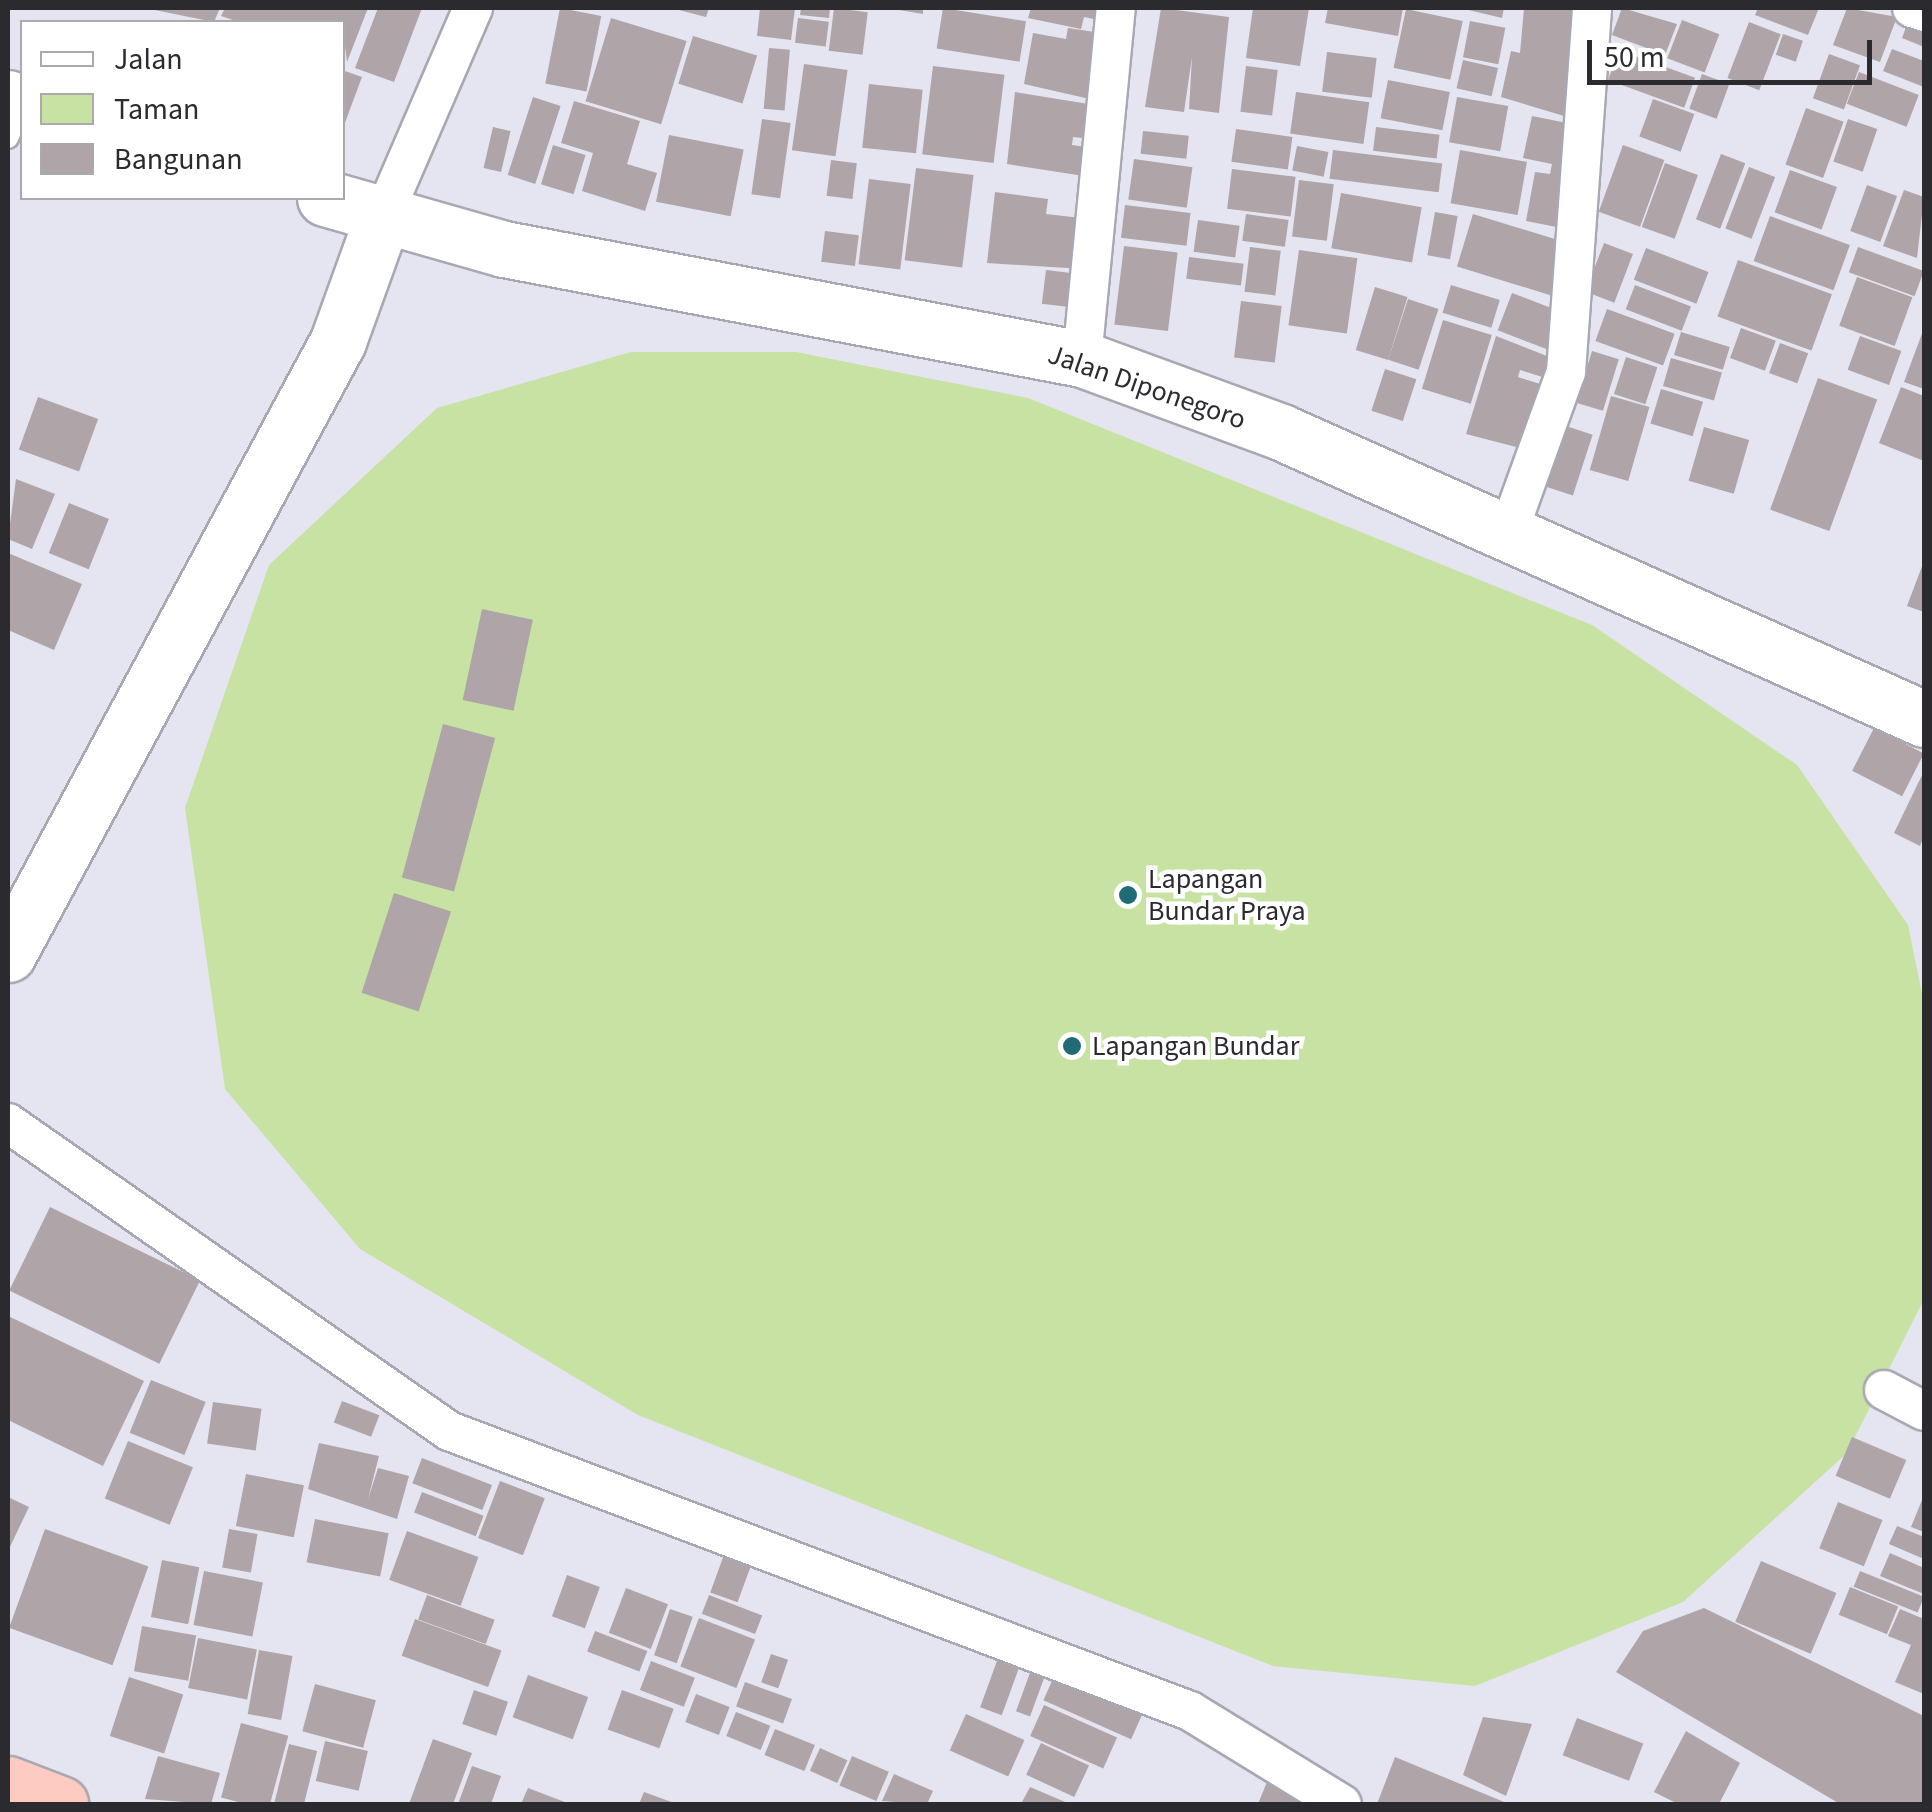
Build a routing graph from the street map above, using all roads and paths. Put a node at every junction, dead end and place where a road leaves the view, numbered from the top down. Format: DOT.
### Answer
graph roads {
  1 [pos="473,8"];
  2 [pos="1116,8"];
  3 [pos="1592,8"];
  4 [pos="1912,8"];
  5 [pos="1924,12"];
  6 [pos="20,108"];
  7 [pos="8,138"];
  8 [pos="331,200"];
  9 [pos="383,216"];
  10 [pos="1082,359"];
  11 [pos="1509,530"];
  12 [pos="1924,719"];
  13 [pos="8,954"];
  14 [pos="8,1123"];
  15 [pos="1884,1390"];
  16 [pos="1924,1410"];
  17 [pos="8,1784"];
  18 [pos="60,1804"];
  19 [pos="1342,1804"];
  1 -- 9 [label="street"];
  2 -- 10 [label="street"];
  3 -- 11 [label="street"];
  4 -- 5 [label="street"];
  6 -- 7 [label="lane"];
  8 -- 9 [label="main road, Jalan Diponegoro"];
  9 -- 10 [label="main road, Jalan Diponegoro"];
  9 -- 13 [label="main road"];
  10 -- 11 [label="main road, Jalan Diponegoro"];
  11 -- 12 [label="main road, Jalan Diponegoro"];
  14 -- 19 [label="street"];
  15 -- 16 [label="street"];
  17 -- 18 [label="highway"];
}
